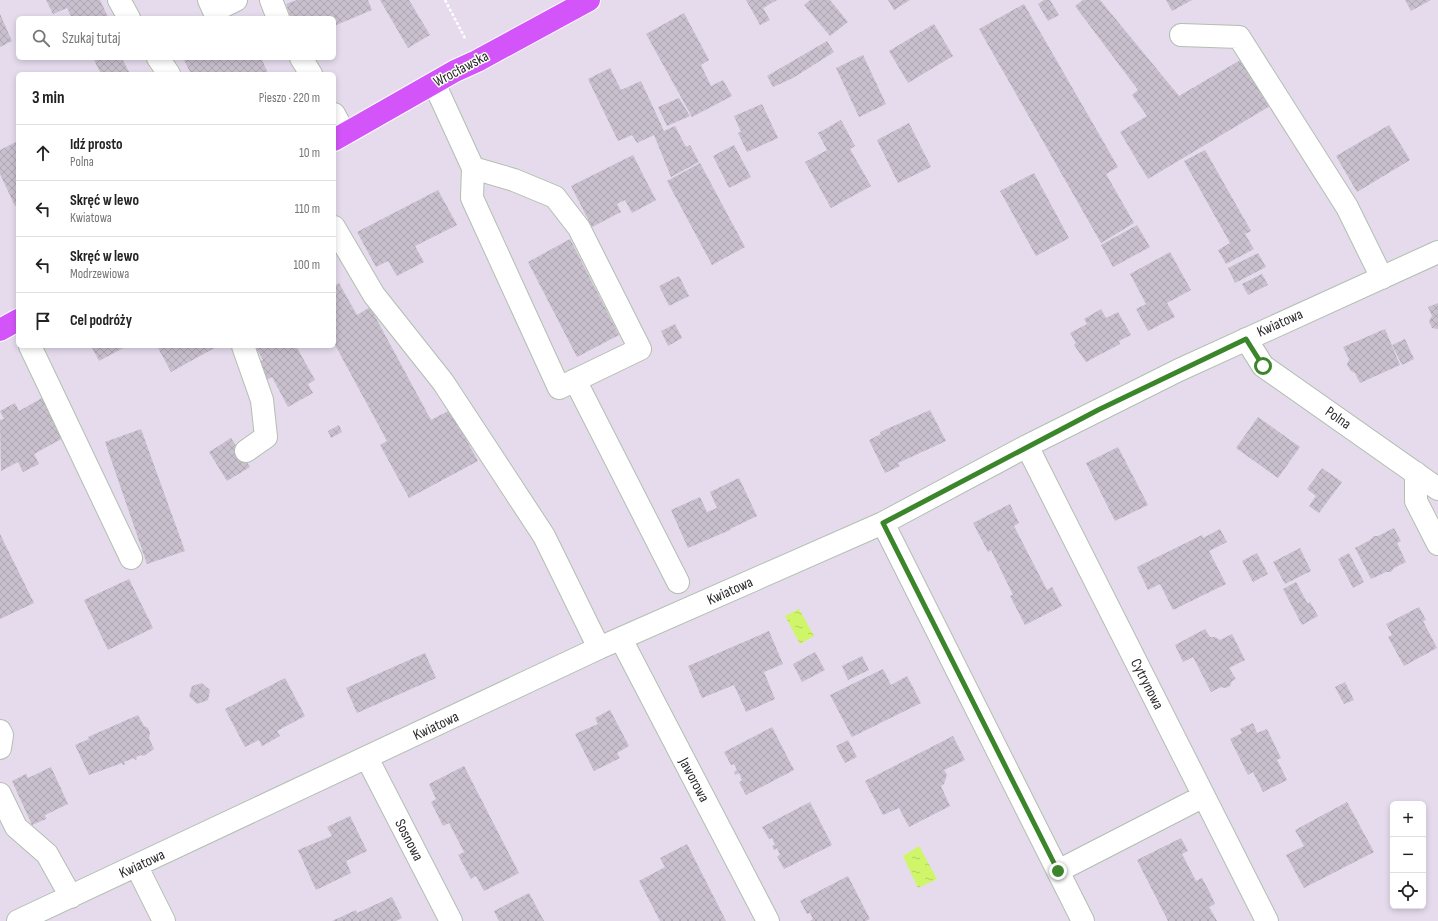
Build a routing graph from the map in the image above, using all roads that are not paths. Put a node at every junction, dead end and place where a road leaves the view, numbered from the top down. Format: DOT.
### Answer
graph roads {
  1 [pos="119,0"];
  2 [pos="209,0"];
  3 [pos="236,0"];
  4 [pos="270,0"];
  5 [pos="589,0"];
  6 [pos="128,16"];
  7 [pos="277,16"];
  8 [pos="1181,35"];
  9 [pos="159,60"];
  10 [pos="302,60"];
  11 [pos="168,72"];
  12 [pos="310,72"];
  13 [pos="434,83"];
  14 [pos="336,122"];
  15 [pos="340,137"];
  16 [pos="473,168"];
  17 [pos="336,230"];
  18 [pos="1438,252"];
  19 [pos="1382,278"];
  20 [pos="1246,339"];
  21 [pos="31,348"];
  22 [pos="243,348"];
  23 [pos="574,380"];
  24 [pos="1027,446"];
  25 [pos="246,451"];
  26 [pos="1416,473"];
  27 [pos="1438,489"];
  28 [pos="883,523"];
  29 [pos="1438,544"];
  30 [pos="131,558"];
  31 [pos="678,582"];
  32 [pos="621,639"];
  33 [pos="599,648"];
  34 [pos="0,731"];
  35 [pos="0,748"];
  36 [pos="367,758"];
  37 [pos="0,794"];
  38 [pos="1204,796"];
  39 [pos="137,867"];
  40 [pos="1058,871"];
  41 [pos="71,897"];
  42 [pos="18,921"];
  43 [pos="164,921"];
  44 [pos="451,921"];
  45 [pos="768,921"];
  46 [pos="1083,921"];
  47 [pos="1267,921"];
  1 -- 6 [label="street"];
  2 -- 3 [label="street"];
  4 -- 7 [label="street"];
  5 -- 13 [label="main road, Wrocławska"];
  8 -- 19 [label="street"];
  9 -- 11 [label="street"];
  10 -- 12 [label="street"];
  13 -- 15 [label="main road, Wrocławska"];
  13 -- 16 [label="street"];
  14 -- 15 [label="street"];
  16 -- 23 [label="street"];
  16 -- 23 [label="street"];
  17 -- 33 [label="street"];
  18 -- 19 [label="street, Kwiatowa"];
  19 -- 20 [label="street, Kwiatowa"];
  20 -- 24 [label="street, Kwiatowa"];
  20 -- 26 [label="street, Polna"];
  21 -- 30 [label="street"];
  22 -- 25 [label="street"];
  23 -- 31 [label="street"];
  24 -- 28 [label="street, Kwiatowa"];
  24 -- 38 [label="street, Cytrynowa"];
  26 -- 27 [label="street, Polna"];
  26 -- 29 [label="street"];
  28 -- 32 [label="street, Kwiatowa"];
  28 -- 40 [label="street"];
  32 -- 33 [label="street, Kwiatowa"];
  32 -- 45 [label="street, Jaworowa"];
  33 -- 36 [label="street, Kwiatowa"];
  34 -- 35 [label="street"];
  36 -- 39 [label="street, Kwiatowa"];
  36 -- 44 [label="street, Sosnowa"];
  37 -- 41 [label="street"];
  38 -- 40 [label="street"];
  38 -- 47 [label="street, Cytrynowa"];
  39 -- 41 [label="street, Kwiatowa"];
  39 -- 43 [label="street"];
  40 -- 46 [label="street"];
  41 -- 42 [label="street, Kwiatowa"];
}
